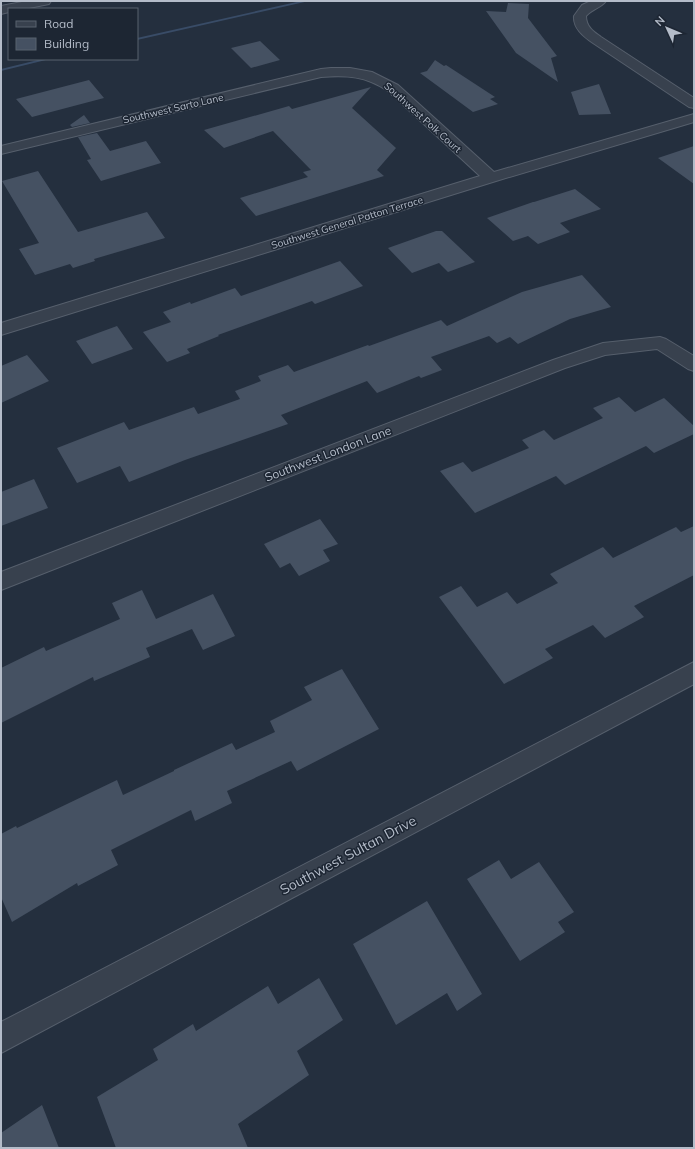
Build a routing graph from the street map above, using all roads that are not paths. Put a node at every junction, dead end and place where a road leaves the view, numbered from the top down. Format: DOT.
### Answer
graph roads {
  1 [pos="45,1"];
  2 [pos="600,1"];
  3 [pos="11,8"];
  4 [pos="346,71"];
  5 [pos="694,104"];
  6 [pos="694,118"];
  7 [pos="1,150"];
  8 [pos="491,178"];
  9 [pos="1,329"];
  10 [pos="694,365"];
  11 [pos="1,582"];
  12 [pos="694,672"];
  13 [pos="1,1038"];
  1 -- 3 [label="street"];
  2 -- 5 [label="street"];
  4 -- 7 [label="street, Southwest Sarto Lane"];
  4 -- 8 [label="street, Southwest Polk Court"];
  6 -- 8 [label="street, Southwest General Patton Terrace"];
  8 -- 9 [label="street, Southwest General Patton Terrace"];
  10 -- 11 [label="street, Southwest London Lane"];
  12 -- 13 [label="street, Southwest Sultan Drive"];
}
